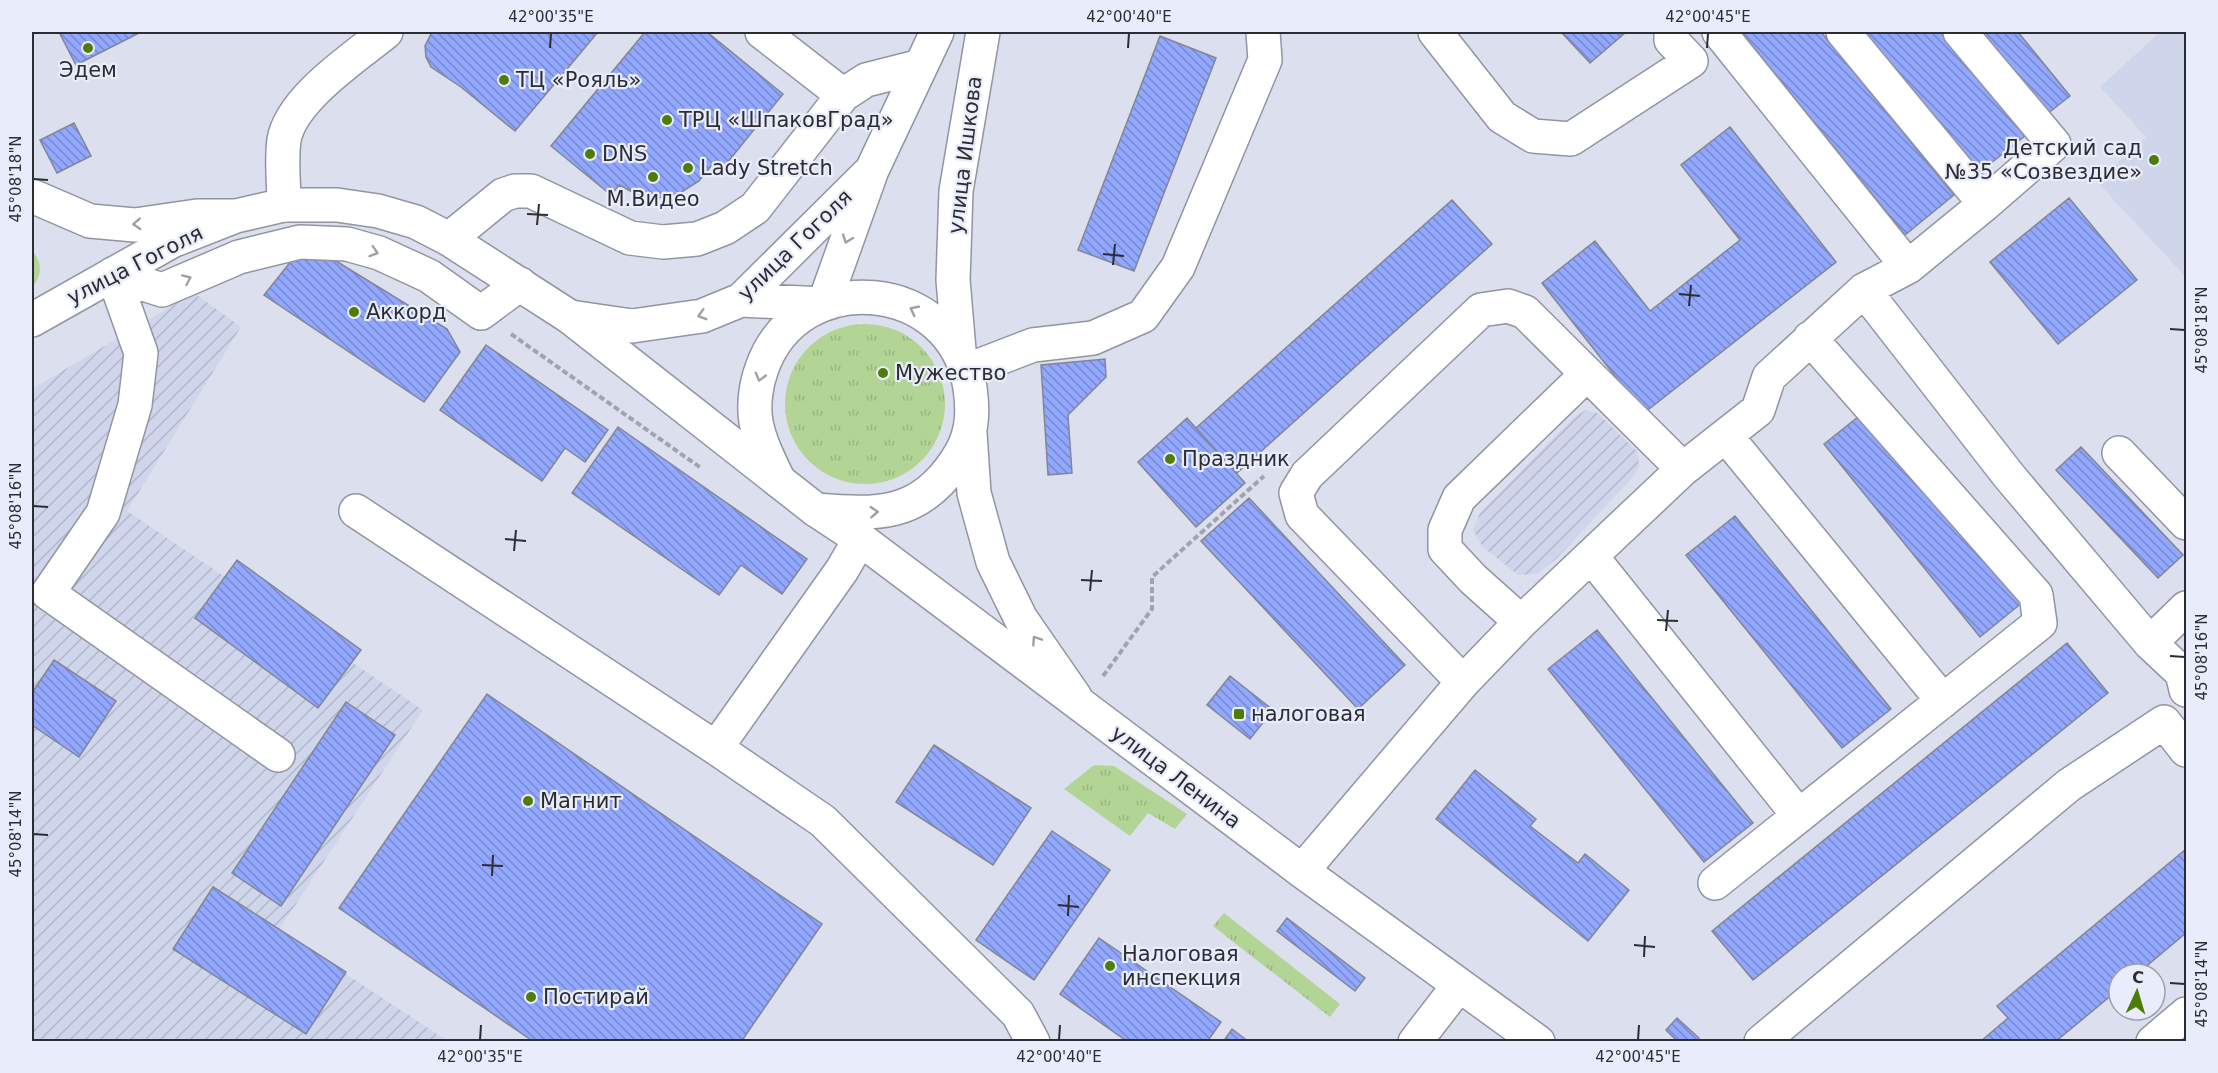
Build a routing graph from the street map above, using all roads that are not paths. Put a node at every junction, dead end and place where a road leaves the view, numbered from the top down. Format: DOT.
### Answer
graph roads {
  1 [pos="386,32"];
  2 [pos="762,32"];
  3 [pos="937,32"];
  4 [pos="983,32"];
  5 [pos="1263,32"];
  6 [pos="1435,32"];
  7 [pos="1671,32"];
  8 [pos="1719,32"];
  9 [pos="1843,32"];
  10 [pos="1960,32"];
  11 [pos="921,66"];
  12 [pos="843,95"];
  13 [pos="872,170"];
  14 [pos="32,196"];
  15 [pos="1985,204"];
  16 [pos="284,205"];
  17 [pos="237,216"];
  18 [pos="449,239"];
  19 [pos="1908,267"];
  20 [pos="113,274"];
  21 [pos="520,284"];
  22 [pos="1864,291"];
  23 [pos="741,300"];
  24 [pos="824,304"];
  25 [pos="570,317"];
  26 [pos="32,320"];
  27 [pos="1810,338"];
  28 [pos="963,360"];
  29 [pos="1587,374"];
  30 [pos="970,432"];
  31 [pos="1726,436"];
  32 [pos="2119,453"];
  33 [pos="1683,469"];
  34 [pos="779,481"];
  35 [pos="816,510"];
  36 [pos="356,511"];
  37 [pos="2187,523"];
  38 [pos="860,539"];
  39 [pos="1591,556"];
  40 [pos="2187,608"];
  41 [pos="1521,622"];
  42 [pos="2150,643"];
  43 [pos="1463,682"];
  44 [pos="2187,690"];
  45 [pos="2187,697"];
  46 [pos="1943,701"];
  47 [pos="1081,706"];
  48 [pos="2164,722"];
  49 [pos="716,748"];
  50 [pos="2187,750"];
  51 [pos="278,755"];
  52 [pos="1799,816"];
  53 [pos="1302,871"];
  54 [pos="1716,883"];
  55 [pos="1459,985"];
  56 [pos="2187,1014"];
  57 [pos="1033,1041"];
  58 [pos="1415,1041"];
  59 [pos="1538,1041"];
  60 [pos="1761,1041"];
  61 [pos="2153,1041"];
  1 -- 16 [label="street"];
  2 -- 12 [label="street"];
  3 -- 11 [label="street"];
  4 -- 28 [label="street, улица Ишкова"];
  5 -- 28 [label="street"];
  6 -- 7 [label="street"];
  8 -- 19 [label="street"];
  9 -- 15 [label="street"];
  10 -- 15 [label="street"];
  11 -- 12 [label="street"];
  11 -- 13 [label="street"];
  12 -- 18 [label="street"];
  13 -- 23 [label="street, улица Гоголя"];
  13 -- 24 [label="street, one-way"];
  17 -- 14 [label="street, one-way"];
  15 -- 19 [label="street"];
  16 -- 17 [label="street, улица Гоголя"];
  16 -- 18 [label="street, улица Гоголя"];
  17 -- 20 [label="street, улица Гоголя"];
  18 -- 21 [label="street, улица Гоголя"];
  19 -- 22 [label="street"];
  20 -- 21 [label="street, one-way"];
  20 -- 26 [label="street, улица Гоголя"];
  20 -- 51 [label="street"];
  21 -- 25 [label="street, улица Гоголя"];
  22 -- 27 [label="street"];
  22 -- 42 [label="street"];
  23 -- 24 [label="street"];
  23 -- 25 [label="street, улица Гоголя, one-way"];
  28 -- 24 [label="street, one-way"];
  24 -- 34 [label="street, one-way"];
  25 -- 34 [label="street, улица Гоголя"];
  27 -- 31 [label="street"];
  27 -- 46 [label="street"];
  28 -- 30 [label="street, улица Ишкова"];
  29 -- 33 [label="street"];
  29 -- 41 [label="street"];
  29 -- 43 [label="street"];
  35 -- 30 [label="street, one-way"];
  47 -- 30 [label="street, one-way"];
  31 -- 33 [label="street"];
  31 -- 46 [label="street"];
  32 -- 37 [label="street"];
  33 -- 39 [label="street"];
  34 -- 35 [label="street, улица Гоголя"];
  35 -- 38 [label="street, улица Ленина"];
  36 -- 49 [label="street"];
  38 -- 47 [label="street, улица Ленина"];
  38 -- 49 [label="street"];
  39 -- 41 [label="street"];
  39 -- 52 [label="street"];
  40 -- 42 [label="street"];
  41 -- 43 [label="street"];
  42 -- 44 [label="street"];
  43 -- 53 [label="street"];
  45 -- 48 [label="street"];
  46 -- 52 [label="street"];
  47 -- 53 [label="street, улица Ленина"];
  48 -- 50 [label="street"];
  48 -- 60 [label="street"];
  49 -- 57 [label="street"];
  52 -- 54 [label="street"];
  53 -- 55 [label="street, улица Ленина"];
  55 -- 58 [label="street"];
  55 -- 59 [label="street, улица Ленина"];
  56 -- 61 [label="street"];
}
